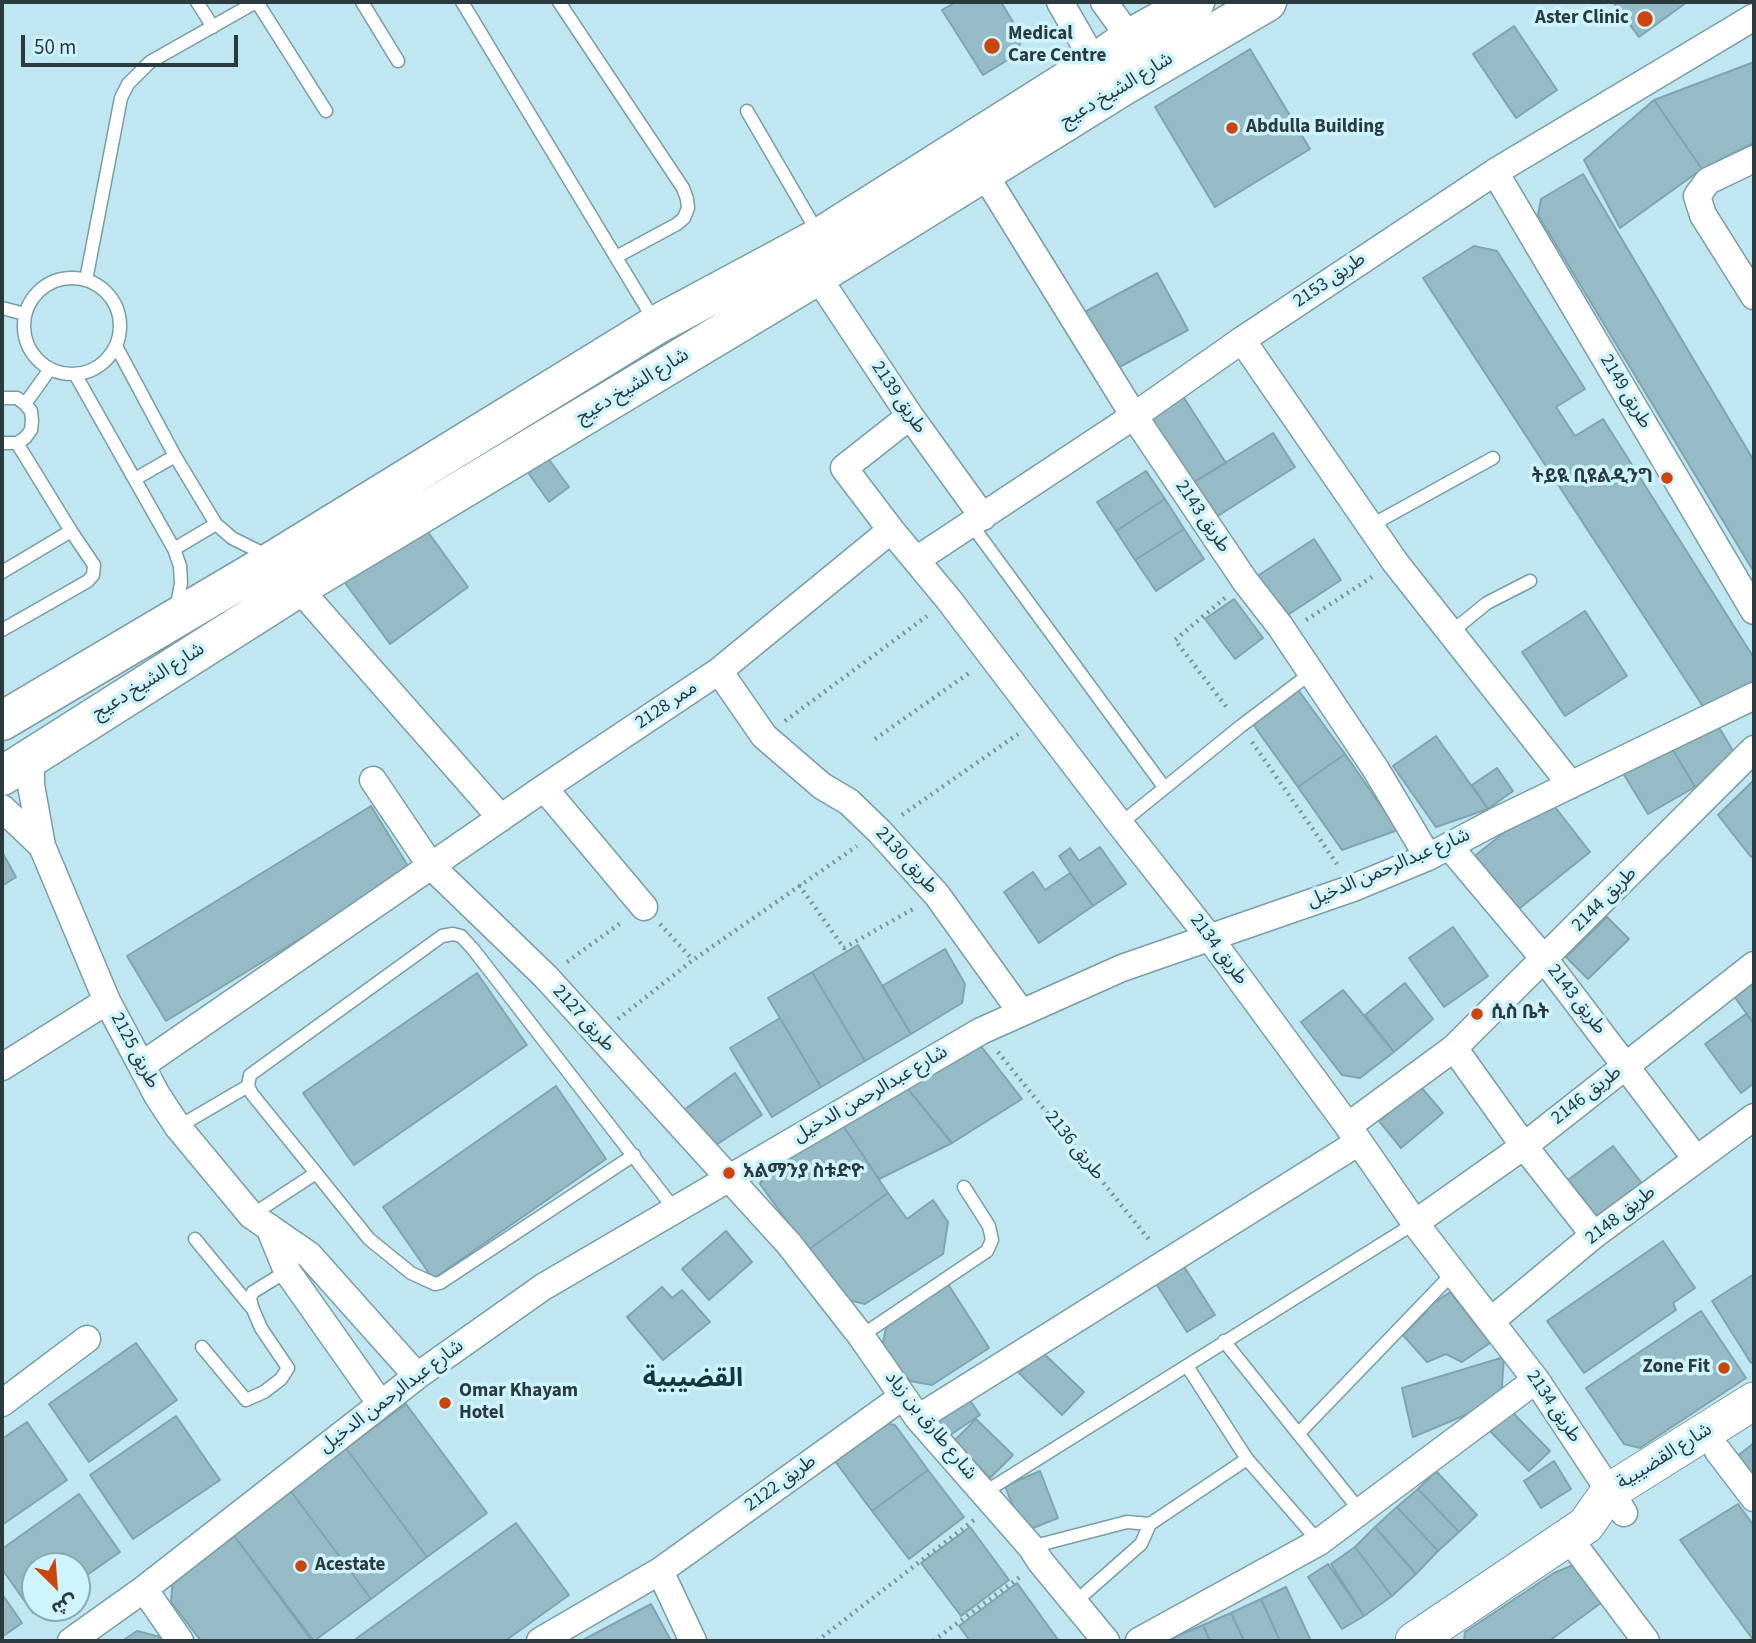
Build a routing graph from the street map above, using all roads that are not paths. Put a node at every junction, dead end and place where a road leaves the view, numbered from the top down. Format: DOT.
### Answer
graph roads {
  1 [pos="197,2"];
  2 [pos="257,2"];
  3 [pos="362,2"];
  4 [pos="462,2"];
  5 [pos="559,2"];
  6 [pos="1060,2"];
  7 [pos="1104,2"];
  8 [pos="1195,2"];
  9 [pos="1267,2"];
  10 [pos="1754,17"];
  11 [pos="213,27"];
  12 [pos="398,61"];
  13 [pos="1124,67"];
  14 [pos="326,111"];
  15 [pos="747,111"];
  16 [pos="1754,159"];
  17 [pos="983,172"];
  18 [pos="1495,172"];
  19 [pos="820,237"];
  20 [pos="616,257"];
  21 [pos="817,276"];
  22 [pos="86,280"];
  23 [pos="1754,296"];
  24 [pos="2,308"];
  25 [pos="25,314"];
  26 [pos="656,325"];
  27 [pos="1241,340"];
  28 [pos="116,346"];
  29 [pos="50,369"];
  30 [pos="75,374"];
  31 [pos="2,398"];
  32 [pos="25,404"];
  33 [pos="910,416"];
  34 [pos="1135,416"];
  35 [pos="2,443"];
  36 [pos="18,443"];
  37 [pos="175,456"];
  38 [pos="1493,458"];
  39 [pos="135,479"];
  40 [pos="977,520"];
  41 [pos="216,524"];
  42 [pos="1370,526"];
  43 [pos="891,530"];
  44 [pos="71,531"];
  45 [pos="174,549"];
  46 [pos="916,560"];
  47 [pos="2,572"];
  48 [pos="286,574"];
  49 [pos="1530,581"];
  50 [pos="1754,611"];
  51 [pos="158,628"];
  52 [pos="2,630"];
  53 [pos="1450,633"];
  54 [pos="719,671"];
  55 [pos="1311,673"];
  56 [pos="1754,696"];
  57 [pos="2,721"];
  58 [pos="42,750"];
  59 [pos="1754,750"];
  60 [pos="2,776"];
  61 [pos="373,780"];
  62 [pos="1571,785"];
  63 [pos="1164,787"];
  64 [pos="544,788"];
  65 [pos="2,808"];
  66 [pos="501,818"];
  67 [pos="1120,824"];
  68 [pos="42,846"];
  69 [pos="1439,852"];
  70 [pos="431,866"];
  71 [pos="645,907"];
  72 [pos="1209,937"];
  73 [pos="1545,960"];
  74 [pos="1754,965"];
  75 [pos="107,1001"];
  76 [pos="1021,1012"];
  77 [pos="1454,1048"];
  78 [pos="142,1065"];
  79 [pos="1627,1065"];
  80 [pos="2,1067"];
  81 [pos="248,1086"];
  82 [pos="1754,1117"];
  83 [pos="178,1127"];
  84 [pos="1354,1134"];
  85 [pos="1524,1146"];
  86 [pos="634,1155"];
  87 [pos="1696,1158"];
  88 [pos="316,1173"];
  89 [pos="728,1179"];
  90 [pos="964,1186"];
  91 [pos="675,1210"];
  92 [pos="260,1221"];
  93 [pos="1415,1223"];
  94 [pos="1594,1235"];
  95 [pos="195,1239"];
  96 [pos="287,1271"];
  97 [pos="1453,1273"];
  98 [pos="252,1307"];
  99 [pos="1492,1320"];
  100 [pos="860,1336"];
  101 [pos="87,1339"];
  102 [pos="1224,1341"];
  103 [pos="202,1347"];
  104 [pos="1187,1366"];
  105 [pos="417,1376"];
  106 [pos="1536,1380"];
  107 [pos="1754,1401"];
  108 [pos="2,1403"];
  109 [pos="380,1403"];
  110 [pos="910,1408"];
  111 [pos="1754,1427"];
  112 [pos="1298,1434"];
  113 [pos="1718,1451"];
  114 [pos="1247,1459"];
  115 [pos="1754,1498"];
  116 [pos="989,1499"];
  117 [pos="1616,1503"];
  118 [pos="1361,1512"];
  119 [pos="1150,1524"];
  120 [pos="1577,1531"];
  121 [pos="1319,1542"];
  122 [pos="1036,1554"];
  123 [pos="660,1571"];
  124 [pos="144,1589"];
  125 [pos="1074,1603"];
  126 [pos="1428,1638"];
  127 [pos="71,1641"];
  128 [pos="180,1641"];
  129 [pos="540,1641"];
  130 [pos="693,1641"];
  131 [pos="1106,1641"];
  132 [pos="1139,1641"];
  133 [pos="1646,1641"];
  1 -- 11 [label="lane"];
  2 -- 11 [label="lane"];
  2 -- 14 [label="lane"];
  3 -- 12 [label="lane"];
  4 -- 20 [label="lane"];
  5 -- 20 [label="lane"];
  6 -- 13 [label="street"];
  7 -- 13 [label="street"];
  8 -- 13 [label="main road, شارع الشيخ دعيج"];
  9 -- 13 [label="main road, شارع الشيخ دعيج"];
  10 -- 18 [label="street, طريق 2153"];
  11 -- 22 [label="lane"];
  13 -- 17 [label="main road, شارع الشيخ دعيج"];
  13 -- 19 [label="main road, شارع الشيخ دعيج"];
  15 -- 19 [label="lane"];
  16 -- 23 [label="street"];
  17 -- 21 [label="main road, شارع الشيخ دعيج"];
  17 -- 34 [label="street, طريق 2143"];
  18 -- 27 [label="street, طريق 2153"];
  18 -- 50 [label="street, طريق 2149"];
  19 -- 26 [label="main road, شارع الشيخ دعيج"];
  20 -- 26 [label="lane"];
  21 -- 33 [label="street, طريق 2139"];
  21 -- 48 [label="main road, شارع الشيخ دعيج"];
  22 -- 25 [label="lane"];
  22 -- 28 [label="lane"];
  24 -- 25 [label="lane"];
  25 -- 29 [label="lane"];
  26 -- 48 [label="main road, شارع الشيخ دعيج"];
  27 -- 34 [label="street, طريق 2153"];
  27 -- 42 [label="street"];
  28 -- 30 [label="lane"];
  28 -- 37 [label="lane"];
  29 -- 30 [label="lane"];
  29 -- 32 [label="lane"];
  30 -- 39 [label="lane"];
  31 -- 32 [label="lane"];
  32 -- 36 [label="lane"];
  33 -- 40 [label="street, طريق 2139"];
  33 -- 43 [label="street, طريق 2134"];
  34 -- 40 [label="street, طريق 2153"];
  34 -- 55 [label="street, طريق 2143"];
  35 -- 36 [label="lane"];
  36 -- 44 [label="lane"];
  37 -- 39 [label="lane"];
  37 -- 41 [label="lane"];
  38 -- 42 [label="lane"];
  39 -- 45 [label="lane"];
  40 -- 46 [label="street, طريق 2153"];
  40 -- 63 [label="lane"];
  41 -- 45 [label="lane"];
  41 -- 48 [label="lane"];
  42 -- 53 [label="street"];
  43 -- 46 [label="street, طريق 2134"];
  43 -- 54 [label="street, ممر 2128"];
  44 -- 47 [label="lane"];
  44 -- 52 [label="lane"];
  45 -- 51 [label="lane"];
  46 -- 67 [label="street, طريق 2134"];
  48 -- 51 [label="main road, شارع الشيخ دعيج"];
  48 -- 58 [label="main road, شارع الشيخ دعيج"];
  48 -- 66 [label="street"];
  49 -- 53 [label="lane"];
  51 -- 57 [label="main road, شارع الشيخ دعيج"];
  53 -- 62 [label="street"];
  54 -- 64 [label="street, ممر 2128"];
  54 -- 76 [label="street, طريق 2130"];
  55 -- 63 [label="lane"];
  55 -- 69 [label="street, طريق 2143"];
  56 -- 62 [label="street, شارع عبدالرحمن الدخيل"];
  58 -- 60 [label="main road, شارع الشيخ دعيج"];
  58 -- 68 [label="street, طريق 2125"];
  59 -- 73 [label="street, طريق 2144"];
  61 -- 70 [label="street, طريق 2127"];
  62 -- 69 [label="street, شارع عبدالرحمن الدخيل"];
  63 -- 67 [label="lane"];
  64 -- 66 [label="street, ممر 2128"];
  64 -- 71 [label="street"];
  65 -- 68 [label="street, طريق 2125"];
  66 -- 70 [label="street, ممر 2128"];
  67 -- 72 [label="street, طريق 2134"];
  68 -- 75 [label="street, طريق 2125"];
  69 -- 72 [label="street, شارع عبدالرحمن الدخيل"];
  69 -- 73 [label="street, طريق 2143"];
  70 -- 78 [label="street"];
  70 -- 89 [label="street, طريق 2127"];
  72 -- 76 [label="street, شارع عبدالرحمن الدخيل"];
  72 -- 84 [label="street, طريق 2134"];
  73 -- 77 [label="street, طريق 2144"];
  73 -- 79 [label="street, طريق 2143"];
  74 -- 79 [label="street, طريق 2146"];
  75 -- 78 [label="street, طريق 2125"];
  75 -- 80 [label="street"];
  76 -- 89 [label="street, شارع عبدالرحمن الدخيل"];
  77 -- 84 [label="street, طريق 2144"];
  77 -- 85 [label="street"];
  78 -- 83 [label="street, طريق 2125"];
  79 -- 85 [label="street, طريق 2146"];
  79 -- 87 [label="street, طريق 2143"];
  81 -- 83 [label="lane"];
  81 -- 86 [label="lane"];
  81 -- 88 [label="lane"];
  82 -- 87 [label="street, طريق 2148"];
  83 -- 92 [label="street, طريق 2125"];
  84 -- 93 [label="street, طريق 2134"];
  84 -- 110 [label="street"];
  85 -- 93 [label="street, طريق 2146"];
  85 -- 94 [label="street"];
  86 -- 88 [label="lane"];
  86 -- 91 [label="lane"];
  87 -- 94 [label="street, طريق 2148"];
  88 -- 92 [label="lane"];
  89 -- 91 [label="street, شارع عبدالرحمن الدخيل"];
  89 -- 100 [label="street, شارع طارق بن زياد"];
  90 -- 100 [label="lane"];
  91 -- 105 [label="street, شارع عبدالرحمن الدخيل"];
  92 -- 96 [label="street, طريق 2125"];
  92 -- 105 [label="street, طريق 2125"];
  93 -- 97 [label="street, طريق 2134"];
  93 -- 102 [label="lane"];
  94 -- 99 [label="street, طريق 2148"];
  95 -- 98 [label="lane"];
  96 -- 98 [label="lane"];
  96 -- 109 [label="street, طريق 2125"];
  97 -- 99 [label="street, طريق 2134"];
  97 -- 112 [label="lane"];
  98 -- 103 [label="lane"];
  99 -- 106 [label="street, طريق 2134"];
  100 -- 110 [label="street, شارع طارق بن زياد"];
  101 -- 108 [label="street"];
  102 -- 104 [label="lane"];
  102 -- 112 [label="lane"];
  104 -- 114 [label="lane"];
  104 -- 116 [label="lane"];
  105 -- 109 [label="street, شارع عبدالرحمن الدخيل"];
  106 -- 117 [label="street, طريق 2134"];
  106 -- 118 [label="street"];
  107 -- 117 [label="street, شارع القضيبية"];
  109 -- 124 [label="street, شارع عبدالرحمن الدخيل"];
  110 -- 116 [label="street, شارع طارق بن زياد"];
  110 -- 123 [label="street, طريق 2122"];
  111 -- 113 [label="street, شارع القضيبية"];
  112 -- 118 [label="lane"];
  113 -- 115 [label="street"];
  113 -- 117 [label="street, شارع القضيبية"];
  114 -- 119 [label="lane"];
  114 -- 121 [label="lane"];
  116 -- 122 [label="street, شارع طارق بن زياد"];
  117 -- 120 [label="street, شارع القضيبية"];
  118 -- 121 [label="street"];
  119 -- 122 [label="lane"];
  119 -- 125 [label="lane"];
  120 -- 126 [label="street, شارع القضيبية"];
  120 -- 133 [label="street"];
  121 -- 132 [label="street"];
  122 -- 125 [label="street, شارع طارق بن زياد"];
  123 -- 129 [label="street, طريق 2122"];
  123 -- 130 [label="street"];
  124 -- 127 [label="street, شارع عبدالرحمن الدخيل"];
  124 -- 128 [label="street"];
  125 -- 131 [label="street, شارع طارق بن زياد"];
}
